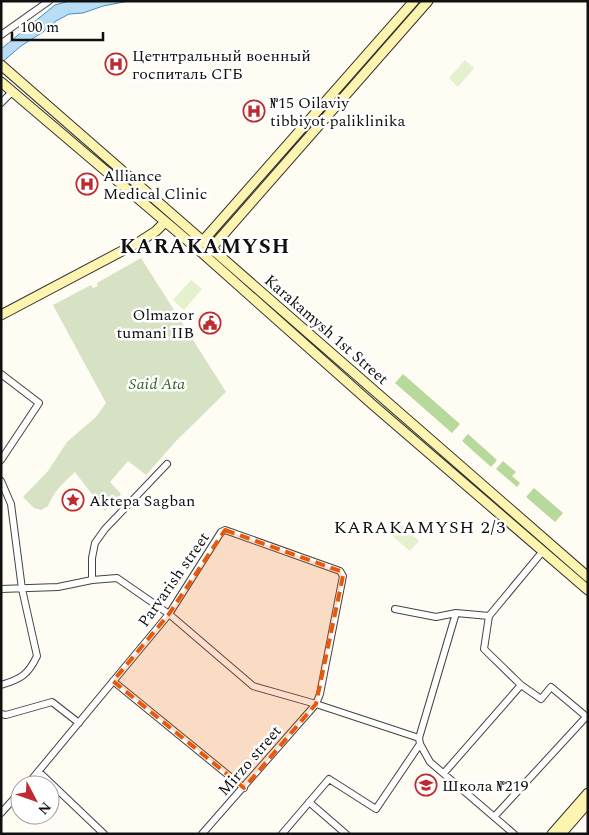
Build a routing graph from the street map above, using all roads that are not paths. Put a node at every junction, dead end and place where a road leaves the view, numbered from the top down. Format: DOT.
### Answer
graph roads {
  1 [pos="49,1"];
  2 [pos="414,1"];
  3 [pos="428,1"];
  4 [pos="1,35"];
  5 [pos="4,67"];
  6 [pos="1,82"];
  7 [pos="12,92"];
  8 [pos="330,97"];
  9 [pos="1,104"];
  10 [pos="337,104"];
  11 [pos="165,222"];
  12 [pos="204,240"];
  13 [pos="212,247"];
  14 [pos="196,249"];
  15 [pos="204,256"];
  16 [pos="1,315"];
  17 [pos="1,374"];
  18 [pos="380,395"];
  19 [pos="372,404"];
  20 [pos="1,460"];
  21 [pos="166,464"];
  22 [pos="1,481"];
  23 [pos="543,551"];
  24 [pos="588,578"];
  25 [pos="92,580"];
  26 [pos="22,588"];
  27 [pos="1,590"];
  28 [pos="588,590"];
  29 [pos="395,609"];
  30 [pos="456,613"];
  31 [pos="169,614"];
  32 [pos="488,616"];
  33 [pos="113,681"];
  34 [pos="1,685"];
  35 [pos="521,685"];
  36 [pos="316,704"];
  37 [pos="1,714"];
  38 [pos="587,717"];
  39 [pos="79,723"];
  40 [pos="419,741"];
  41 [pos="39,772"];
  42 [pos="444,774"];
  43 [pos="36,775"];
  44 [pos="244,788"];
  45 [pos="588,793"];
  46 [pos="309,802"];
  47 [pos="10,803"];
  48 [pos="588,804"];
  49 [pos="1,812"];
  50 [pos="494,817"];
  51 [pos="104,834"];
  52 [pos="202,834"];
  53 [pos="282,834"];
  54 [pos="346,834"];
  55 [pos="514,834"];
  56 [pos="552,834"];
  57 [pos="561,834"];
  1 -- 4 [label="street"];
  2 -- 8 [label="main road"];
  3 -- 10 [label="main road"];
  5 -- 12 [label="main road, Karakamysh 1st Street"];
  6 -- 7 [label="main road, Karakamysh 1st Street"];
  7 -- 9 [label="street"];
  7 -- 11 [label="main road, Karakamysh 1st Street"];
  8 -- 10 [label="main road"];
  8 -- 12 [label="main road"];
  10 -- 13 [label="main road"];
  11 -- 14 [label="main road, Karakamysh 1st Street"];
  11 -- 16 [label="main road"];
  12 -- 13 [label="main road, Karakamysh 1st Street"];
  12 -- 14 [label="main road"];
  13 -- 15 [label="main road"];
  13 -- 18 [label="main road, Karakamysh 1st Street"];
  14 -- 15 [label="main road, Karakamysh 1st Street"];
  15 -- 19 [label="main road, Karakamysh 1st Street"];
  17 -- 20 [label="street"];
  18 -- 19 [label="main road"];
  18 -- 24 [label="main road, Karakamysh 1st Street"];
  19 -- 23 [label="main road, Karakamysh 1st Street"];
  21 -- 25 [label="street"];
  22 -- 26 [label="street"];
  23 -- 28 [label="main road, Karakamysh 1st Street"];
  23 -- 32 [label="street"];
  25 -- 26 [label="street"];
  25 -- 31 [label="street"];
  26 -- 27 [label="street"];
  26 -- 34 [label="street"];
  29 -- 30 [label="street"];
  30 -- 32 [label="street"];
  30 -- 40 [label="street"];
  31 -- 33 [label="street, Parvarish street"];
  31 -- 36 [label="street"];
  31 -- 36 [label="street, Parvarish street"];
  32 -- 35 [label="street"];
  33 -- 39 [label="street, Parvarish street"];
  33 -- 44 [label="street"];
  35 -- 38 [label="street"];
  35 -- 42 [label="street"];
  36 -- 40 [label="street"];
  36 -- 44 [label="street, Mirzo street"];
  37 -- 39 [label="street"];
  38 -- 50 [label="street"];
  39 -- 41 [label="street, Parvarish street"];
  40 -- 42 [label="street"];
  40 -- 46 [label="street"];
  41 -- 43 [label="street, Parvarish street"];
  41 -- 51 [label="street"];
  42 -- 50 [label="street"];
  44 -- 52 [label="street, Mirzo street"];
  45 -- 56 [label="main road"];
  46 -- 53 [label="street"];
  46 -- 54 [label="street"];
  47 -- 49 [label="street"];
  48 -- 57 [label="main road"];
  50 -- 55 [label="street"];
}
